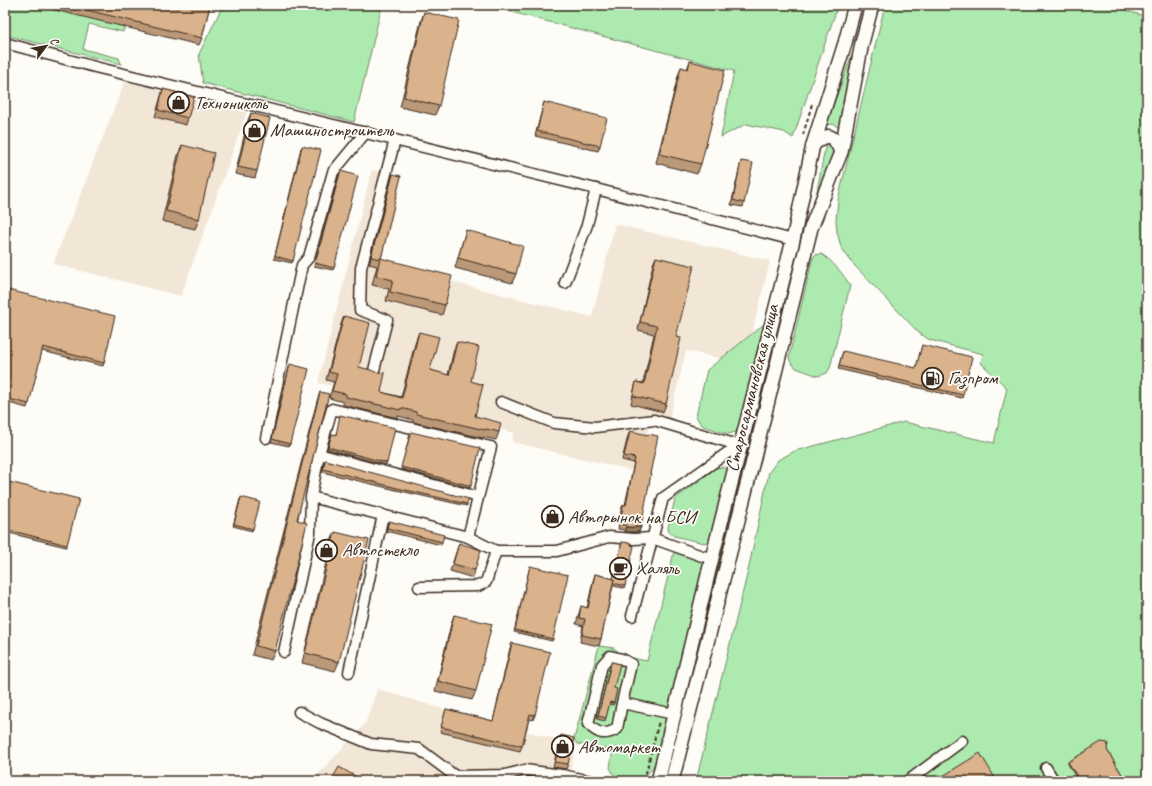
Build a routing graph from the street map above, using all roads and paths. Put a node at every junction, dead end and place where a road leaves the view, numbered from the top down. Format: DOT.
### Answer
graph roads {
  1 [pos="855,5"];
  2 [pos="872,5"];
  3 [pos="5,43"];
  4 [pos="366,132"];
  5 [pos="395,140"];
  6 [pos="813,145"];
  7 [pos="841,152"];
  8 [pos="596,189"];
  9 [pos="793,240"];
  10 [pos="565,283"];
  11 [pos="373,374"];
  12 [pos="501,402"];
  13 [pos="266,438"];
  14 [pos="741,446"];
  15 [pos="319,454"];
  16 [pos="312,497"];
  17 [pos="478,497"];
  18 [pos="383,515"];
  19 [pos="468,537"];
  20 [pos="652,538"];
  21 [pos="496,551"];
  22 [pos="712,558"];
  23 [pos="419,587"];
  24 [pos="632,616"];
  25 [pos="284,652"];
  26 [pos="349,672"];
  27 [pos="622,703"];
  28 [pos="299,712"];
  29 [pos="674,714"];
  30 [pos="962,741"];
  31 [pos="1046,768"];
  32 [pos="591,781"];
  33 [pos="658,781"];
  34 [pos="672,781"];
  35 [pos="908,781"];
  36 [pos="1054,781"];
  1 -- 6 [label="main road, Старосармановская улица"];
  2 -- 7 [label="main road, Старосармановская улица"];
  3 -- 4 [label="street"];
  4 -- 5 [label="street"];
  4 -- 13 [label="street"];
  5 -- 8 [label="street"];
  5 -- 11 [label="street"];
  6 -- 7 [label="main road"];
  6 -- 9 [label="main road, Старосармановская улица"];
  7 -- 34 [label="main road, Старосармановская улица"];
  8 -- 9 [label="street"];
  8 -- 10 [label="street"];
  9 -- 14 [label="main road, Старосармановская улица"];
  12 -- 14 [label="street"];
  14 -- 20 [label="street"];
  14 -- 22 [label="main road, Старосармановская улица"];
  15 -- 16 [label="street"];
  15 -- 17 [label="street"];
  15 -- 17 [label="street"];
  16 -- 18 [label="street"];
  16 -- 25 [label="street"];
  17 -- 19 [label="street"];
  18 -- 19 [label="street"];
  18 -- 26 [label="street"];
  19 -- 21 [label="street"];
  20 -- 21 [label="street"];
  20 -- 22 [label="street"];
  20 -- 24 [label="street"];
  21 -- 23 [label="street"];
  22 -- 29 [label="main road, Старосармановская улица"];
  27 -- 27 [label="street"];
  27 -- 29 [label="street"];
  28 -- 32 [label="street"];
  29 -- 33 [label="main road, Старосармановская улица"];
  30 -- 35 [label="street"];
  31 -- 36 [label="street"];
}
